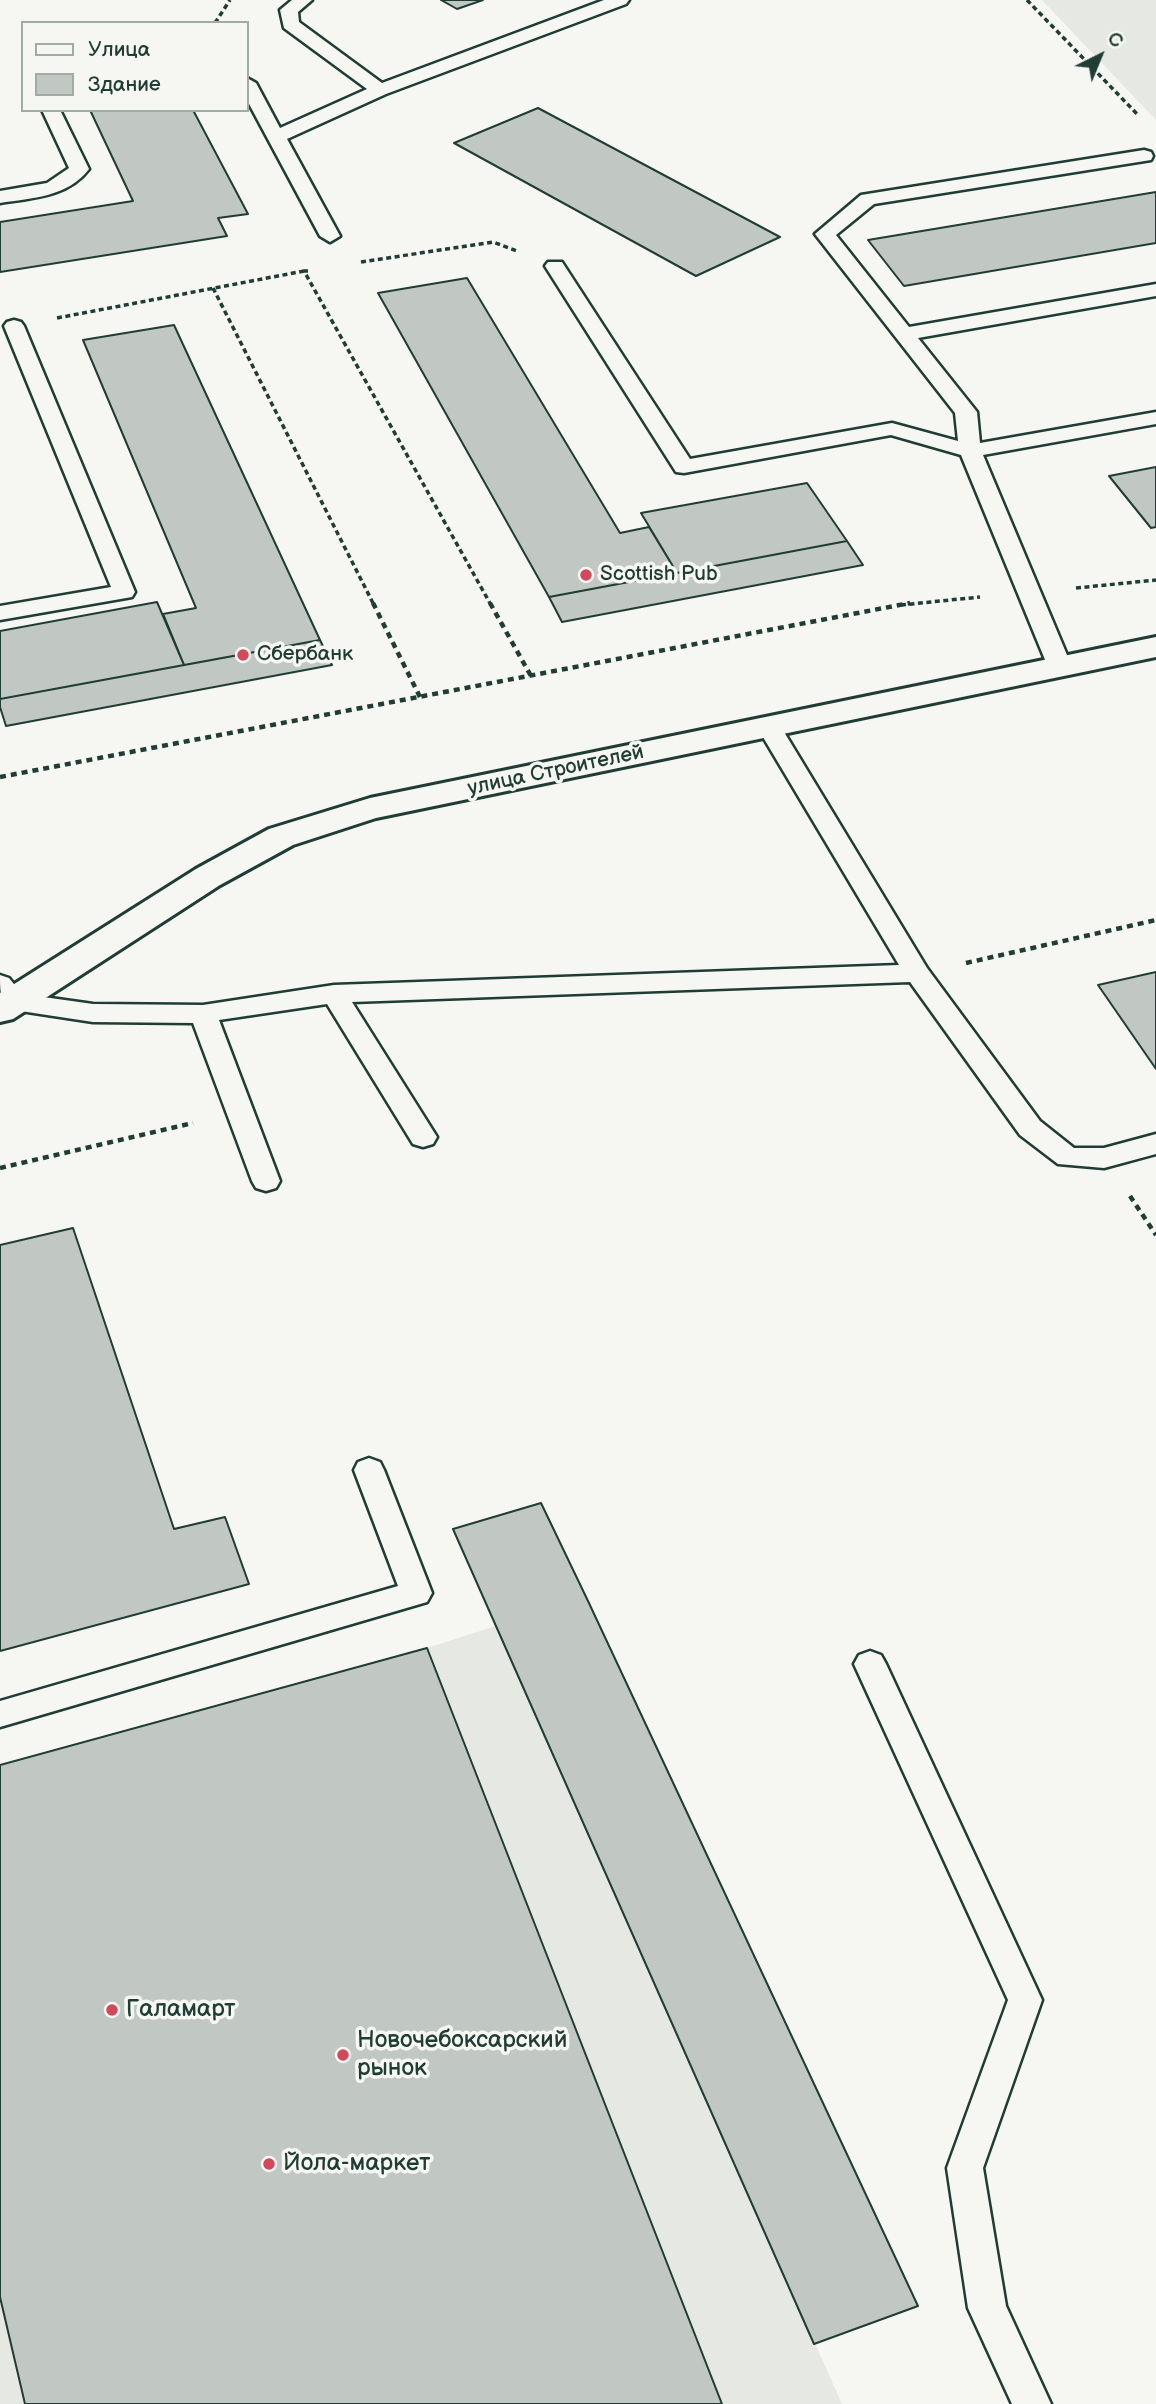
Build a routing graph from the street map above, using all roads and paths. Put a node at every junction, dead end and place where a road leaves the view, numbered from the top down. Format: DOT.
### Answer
graph roads {
  1 [pos="230,0"];
  2 [pos="303,0"];
  3 [pos="620,0"];
  4 [pos="1027,0"];
  5 [pos="216,21"];
  6 [pos="248,85"];
  7 [pos="380,90"];
  8 [pos="52,112"];
  9 [pos="1147,124"];
  10 [pos="277,136"];
  11 [pos="1144,156"];
  12 [pos="0,197"];
  13 [pos="330,236"];
  14 [pos="358,263"];
  15 [pos="555,266"];
  16 [pos="317,269"];
  17 [pos="304,271"];
  18 [pos="213,288"];
  19 [pos="1156,290"];
  20 [pos="14,326"];
  21 [pos="904,334"];
  22 [pos="1156,418"];
  23 [pos="970,451"];
  24 [pos="1156,580"];
  25 [pos="1031,592"];
  26 [pos="0,613"];
  27 [pos="1156,647"];
  28 [pos="1060,667"];
  29 [pos="531,676"];
  30 [pos="420,697"];
  31 [pos="769,727"];
  32 [pos="0,777"];
  33 [pos="1156,920"];
  34 [pos="917,974"];
  35 [pos="334,994"];
  36 [pos="5,998"];
  37 [pos="203,1014"];
  38 [pos="240,1112"];
  39 [pos="423,1136"];
  40 [pos="1156,1144"];
  41 [pos="0,1168"];
  42 [pos="266,1181"];
  43 [pos="369,1470"];
  44 [pos="870,1664"];
  45 [pos="0,1714"];
  46 [pos="1032,2404"];
  1 -- 5 [label="path"];
  2 -- 7 [label="lane"];
  3 -- 7 [label="lane"];
  4 -- 9 [label="path"];
  6 -- 10 [label="lane"];
  7 -- 10 [label="lane"];
  8 -- 12 [label="lane"];
  10 -- 13 [label="lane"];
  11 -- 21 [label="lane"];
  14 -- 15 [label="path"];
  15 -- 23 [label="lane"];
  16 -- 17 [label="path"];
  17 -- 18 [label="path"];
  17 -- 29 [label="path"];
  18 -- 20 [label="path"];
  18 -- 30 [label="path"];
  19 -- 21 [label="lane"];
  20 -- 26 [label="lane"];
  21 -- 23 [label="lane"];
  22 -- 23 [label="lane"];
  23 -- 25 [label="lane"];
  24 -- 25 [label="path"];
  25 -- 28 [label="lane"];
  25 -- 29 [label="path"];
  27 -- 28 [label="street, улица Строителей"];
  28 -- 31 [label="street, улица Строителей"];
  29 -- 30 [label="path"];
  30 -- 32 [label="path"];
  31 -- 34 [label="lane"];
  31 -- 36 [label="street, улица Строителей"];
  33 -- 34 [label="path"];
  34 -- 35 [label="lane"];
  34 -- 40 [label="lane"];
  35 -- 37 [label="lane"];
  35 -- 39 [label="lane"];
  36 -- 37 [label="lane"];
  37 -- 38 [label="lane"];
  38 -- 41 [label="path"];
  38 -- 42 [label="lane"];
  43 -- 45 [label="lane"];
  44 -- 46 [label="lane"];
}
